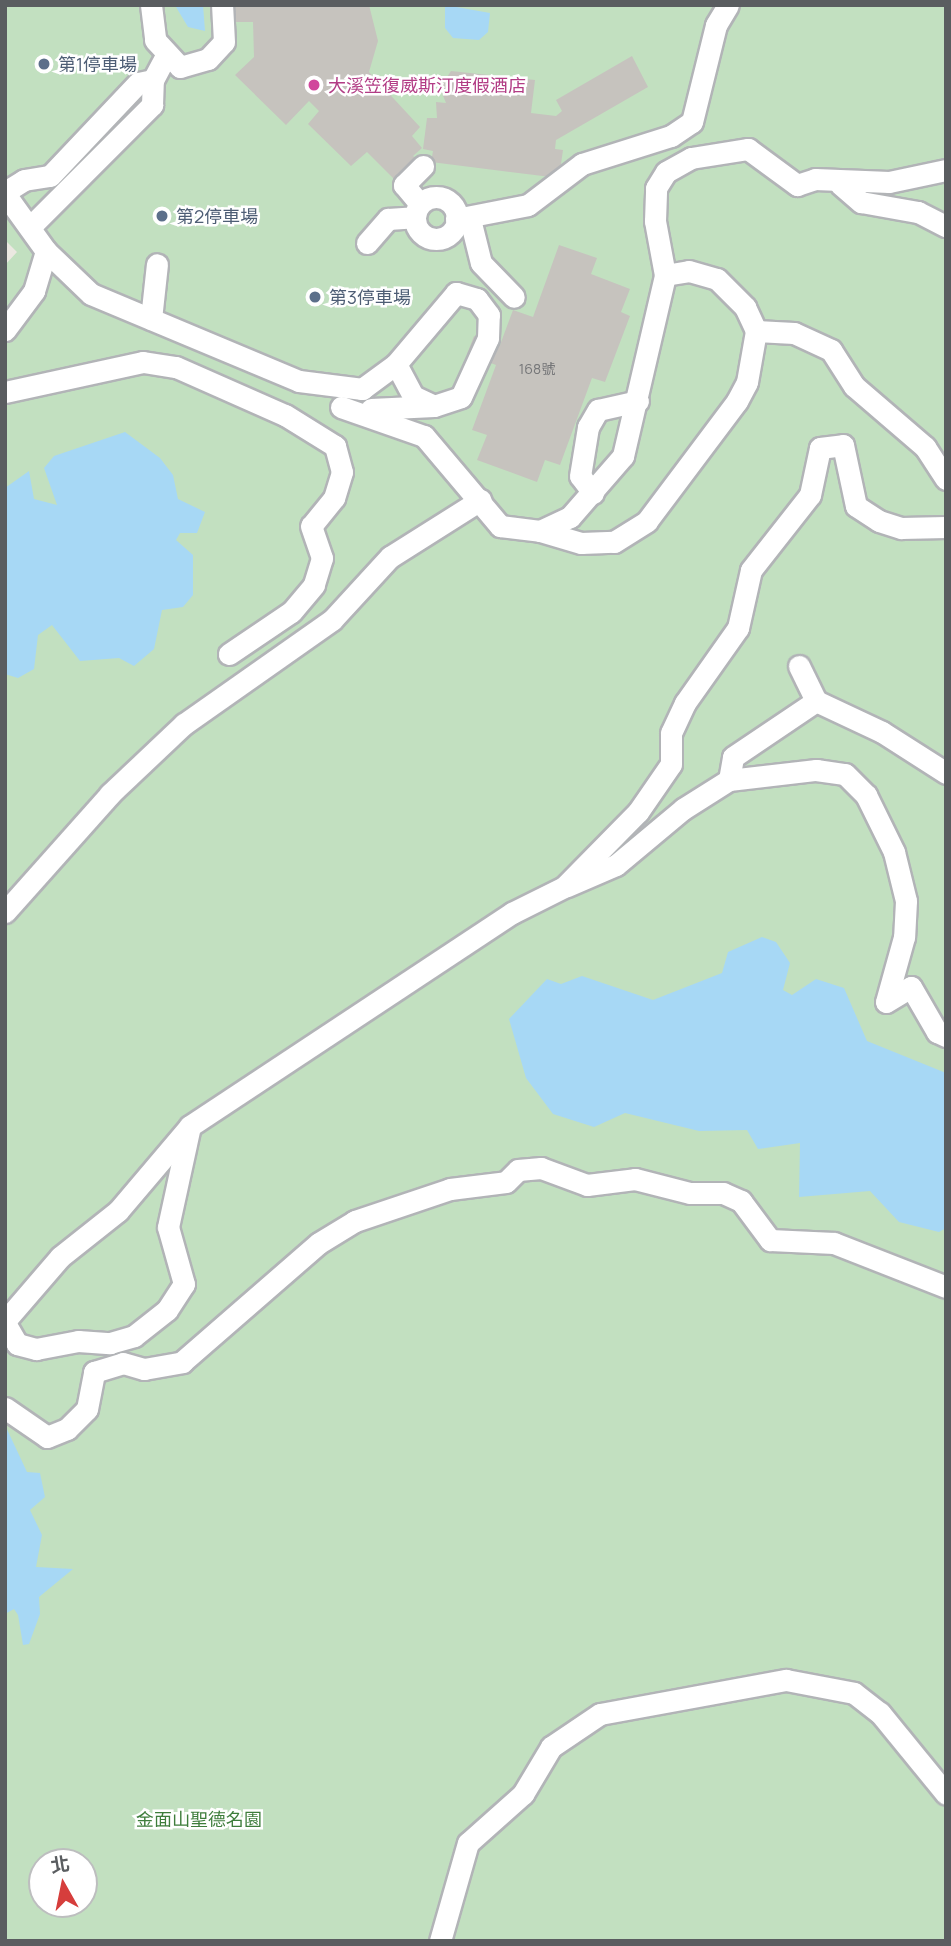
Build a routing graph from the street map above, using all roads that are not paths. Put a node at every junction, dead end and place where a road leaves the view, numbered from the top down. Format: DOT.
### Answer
graph roads {
  1 [pos="150,5"];
  2 [pos="222,5"];
  3 [pos="728,5"];
  4 [pos="166,56"];
  5 [pos="153,80"];
  6 [pos="423,166"];
  7 [pos="946,170"];
  8 [pos="50,176"];
  9 [pos="840,184"];
  10 [pos="65,192"];
  11 [pos="5,193"];
  12 [pos="417,211"];
  13 [pos="463,219"];
  14 [pos="946,226"];
  15 [pos="30,227"];
  16 [pos="367,243"];
  17 [pos="46,251"];
  18 [pos="157,264"];
  19 [pos="665,275"];
  20 [pos="514,298"];
  21 [pos="151,319"];
  22 [pos="5,330"];
  23 [pos="756,331"];
  24 [pos="396,364"];
  25 [pos="299,381"];
  26 [pos="5,392"];
  27 [pos="638,401"];
  28 [pos="435,406"];
  29 [pos="341,407"];
  30 [pos="946,479"];
  31 [pos="593,493"];
  32 [pos="480,500"];
  33 [pos="946,527"];
  34 [pos="540,531"];
  35 [pos="229,654"];
  36 [pos="799,666"];
  37 [pos="816,701"];
  38 [pos="946,774"];
  39 [pos="729,780"];
  40 [pos="564,887"];
  41 [pos="5,912"];
  42 [pos="946,1035"];
  43 [pos="190,1126"];
  44 [pos="946,1287"];
  45 [pos="5,1322"];
  46 [pos="5,1408"];
  47 [pos="946,1794"];
  48 [pos="440,1941"];
  1 -- 4 [label="street"];
  2 -- 4 [label="street"];
  3 -- 13 [label="street"];
  4 -- 5 [label="street"];
  5 -- 8 [label="street"];
  5 -- 10 [label="street"];
  6 -- 12 [label="street"];
  7 -- 9 [label="street"];
  8 -- 10 [label="street"];
  8 -- 11 [label="street"];
  9 -- 14 [label="street"];
  9 -- 19 [label="street"];
  10 -- 15 [label="street"];
  11 -- 15 [label="street"];
  12 -- 13 [label="street"];
  12 -- 13 [label="street"];
  12 -- 16 [label="street"];
  13 -- 20 [label="street"];
  15 -- 17 [label="street"];
  17 -- 21 [label="street"];
  17 -- 22 [label="street"];
  18 -- 21 [label="street"];
  19 -- 23 [label="street"];
  19 -- 27 [label="street"];
  21 -- 25 [label="street"];
  23 -- 30 [label="street"];
  23 -- 34 [label="street"];
  24 -- 25 [label="street"];
  24 -- 28 [label="street"];
  24 -- 28 [label="street"];
  25 -- 29 [label="street"];
  26 -- 35 [label="street"];
  27 -- 31 [label="street"];
  27 -- 31 [label="street"];
  28 -- 29 [label="street"];
  29 -- 32 [label="street"];
  31 -- 34 [label="street"];
  32 -- 34 [label="street"];
  32 -- 41 [label="street"];
  33 -- 40 [label="street"];
  36 -- 37 [label="street"];
  37 -- 38 [label="street"];
  37 -- 39 [label="street"];
  39 -- 40 [label="street"];
  39 -- 42 [label="street"];
  40 -- 43 [label="street"];
  43 -- 45 [label="street"];
  43 -- 45 [label="street"];
  44 -- 46 [label="street"];
  47 -- 48 [label="street"];
}
